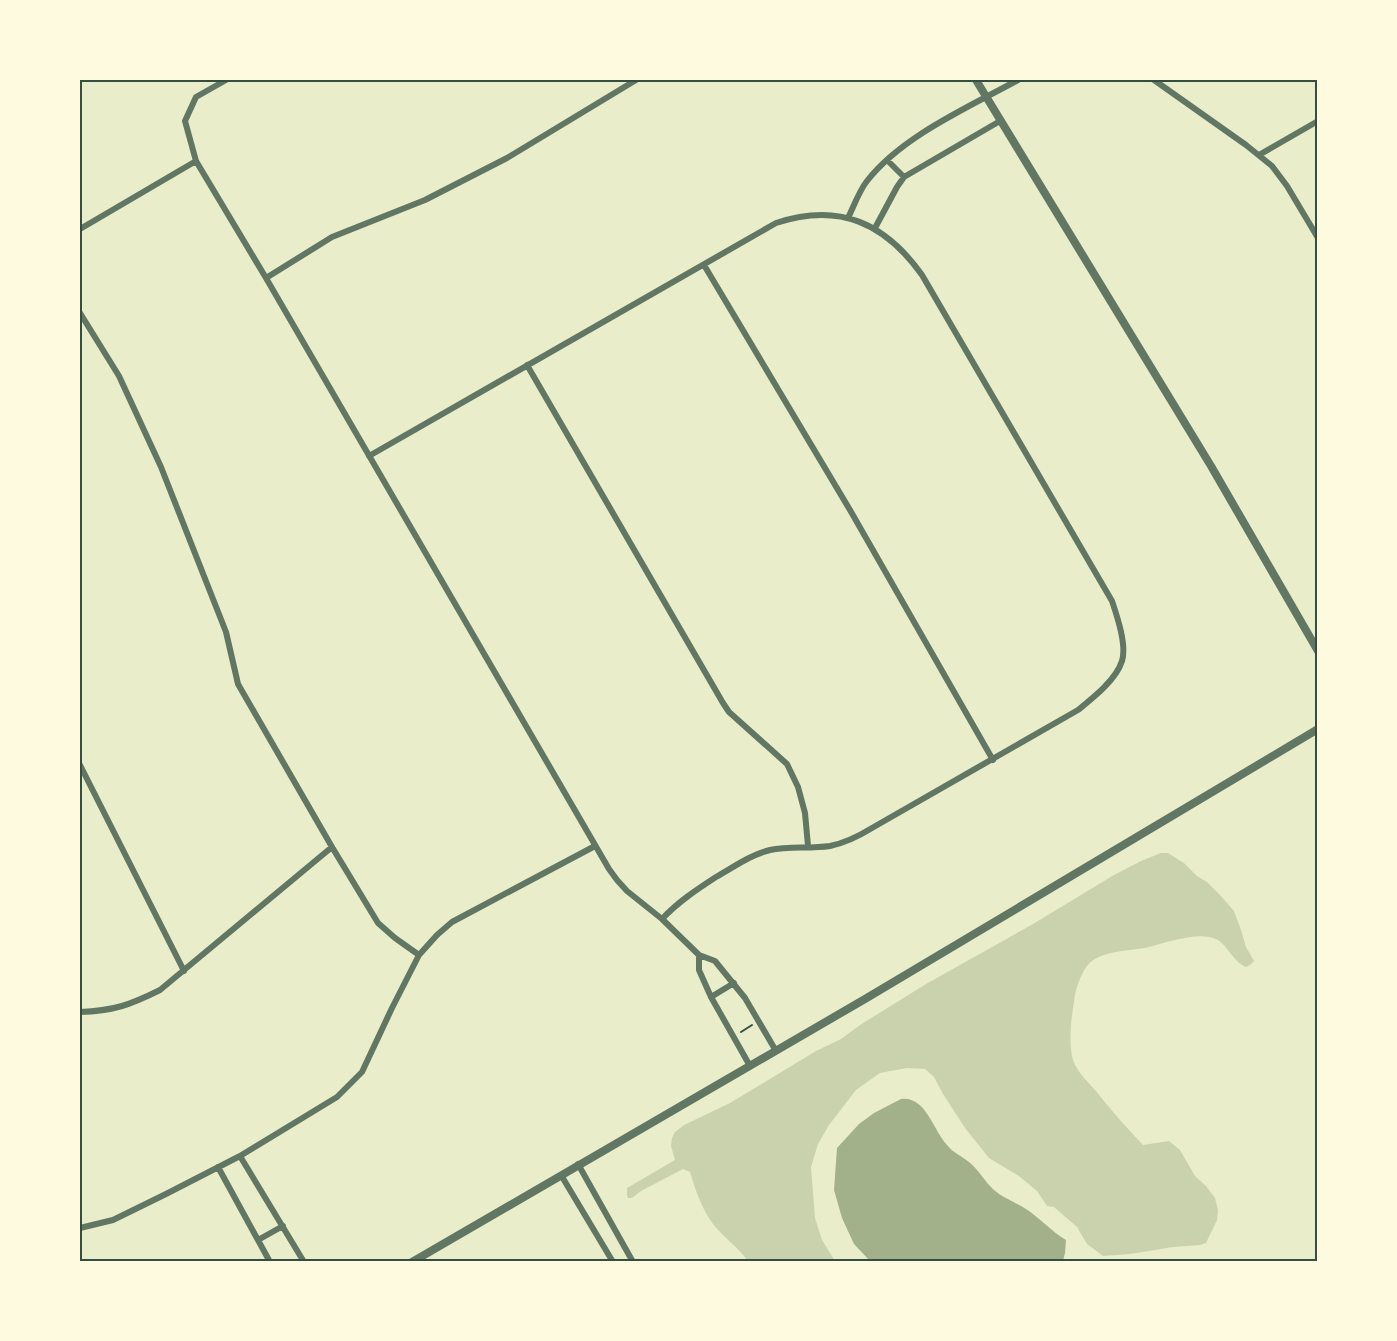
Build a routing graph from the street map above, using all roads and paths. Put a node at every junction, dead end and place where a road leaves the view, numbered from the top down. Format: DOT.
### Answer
graph roads {
  1 [pos="226,80"];
  2 [pos="636,80"];
  3 [pos="976,80"];
  4 [pos="1018,80"];
  5 [pos="1154,80"];
  6 [pos="986,97"];
  7 [pos="1000,121"];
  8 [pos="1317,121"];
  9 [pos="1259,155"];
  10 [pos="887,160"];
  11 [pos="196,161"];
  12 [pos="904,177"];
  13 [pos="848,218"];
  14 [pos="875,228"];
  15 [pos="80,229"];
  16 [pos="1317,238"];
  17 [pos="704,265"];
  18 [pos="267,278"];
  19 [pos="80,314"];
  20 [pos="526,365"];
  21 [pos="369,456"];
  22 [pos="1317,651"];
  23 [pos="1317,729"];
  24 [pos="993,760"];
  25 [pos="80,765"];
  26 [pos="595,846"];
  27 [pos="808,846"];
  28 [pos="332,847"];
  29 [pos="662,919"];
  30 [pos="419,955"];
  31 [pos="699,955"];
  32 [pos="184,972"];
  33 [pos="734,983"];
  34 [pos="711,997"];
  35 [pos="80,1012"];
  36 [pos="754,1024"];
  37 [pos="739,1033"];
  38 [pos="776,1051"];
  39 [pos="750,1066"];
  40 [pos="240,1156"];
  41 [pos="578,1164"];
  42 [pos="218,1167"];
  43 [pos="561,1175"];
  44 [pos="283,1226"];
  45 [pos="80,1227"];
  46 [pos="258,1240"];
  47 [pos="270,1262"];
  48 [pos="304,1262"];
  49 [pos="412,1262"];
  50 [pos="613,1262"];
  51 [pos="633,1262"];
  1 -- 11 [label="street"];
  2 -- 18 [label="street"];
  3 -- 6 [label="street"];
  4 -- 6 [label="street"];
  5 -- 9 [label="street"];
  6 -- 7 [label="street"];
  6 -- 10 [label="street"];
  7 -- 12 [label="street"];
  7 -- 22 [label="street"];
  8 -- 9 [label="street"];
  9 -- 16 [label="street"];
  10 -- 12 [label="street"];
  10 -- 13 [label="street"];
  11 -- 15 [label="street"];
  11 -- 18 [label="street"];
  12 -- 14 [label="street"];
  13 -- 14 [label="street"];
  13 -- 17 [label="street"];
  14 -- 24 [label="street"];
  17 -- 20 [label="street"];
  17 -- 24 [label="street"];
  18 -- 21 [label="street"];
  19 -- 28 [label="street"];
  20 -- 21 [label="street"];
  20 -- 27 [label="street"];
  21 -- 26 [label="street"];
  23 -- 38 [label="street"];
  24 -- 27 [label="street"];
  25 -- 32 [label="street"];
  26 -- 29 [label="street"];
  26 -- 30 [label="street"];
  27 -- 29 [label="street"];
  28 -- 30 [label="street"];
  28 -- 32 [label="street"];
  29 -- 31 [label="street"];
  30 -- 40 [label="street"];
  31 -- 33 [label="street"];
  31 -- 34 [label="street"];
  32 -- 35 [label="street"];
  33 -- 34 [label="street"];
  33 -- 38 [label="street"];
  34 -- 39 [label="street"];
  36 -- 37 [label="path"];
  38 -- 39 [label="street"];
  39 -- 41 [label="street"];
  40 -- 42 [label="street"];
  40 -- 44 [label="street"];
  41 -- 43 [label="street"];
  41 -- 51 [label="street"];
  42 -- 45 [label="street"];
  42 -- 46 [label="street"];
  43 -- 49 [label="street"];
  43 -- 50 [label="street"];
  44 -- 46 [label="street"];
  44 -- 48 [label="street"];
  46 -- 47 [label="street"];
}
